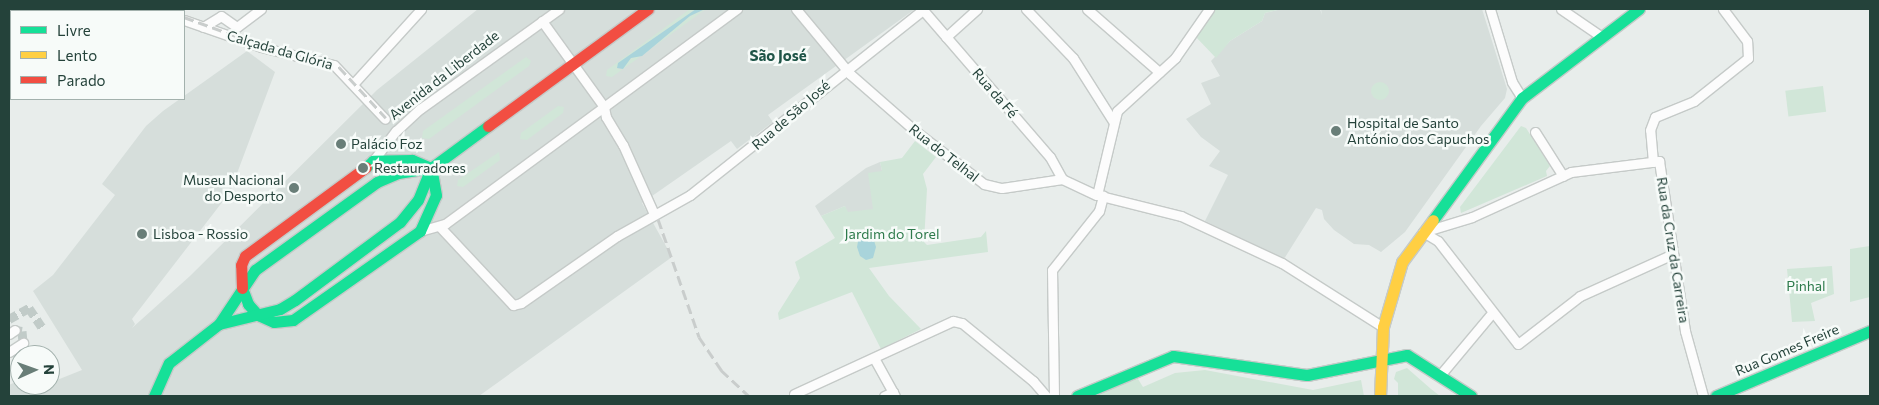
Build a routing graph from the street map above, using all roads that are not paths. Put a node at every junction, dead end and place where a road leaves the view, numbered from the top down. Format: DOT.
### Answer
graph roads {
  1 [pos="262,9"];
  2 [pos="421,9"];
  3 [pos="559,9"];
  4 [pos="648,9"];
  5 [pos="737,9"];
  6 [pos="796,9"];
  7 [pos="923,9"];
  8 [pos="977,9"];
  9 [pos="1026,9"];
  10 [pos="1087,9"];
  11 [pos="1209,9"];
  12 [pos="1490,9"];
  13 [pos="1561,9"];
  14 [pos="1639,9"];
  15 [pos="1723,9"];
  16 [pos="185,20"];
  17 [pos="542,21"];
  18 [pos="203,27"];
  19 [pos="946,37"];
  20 [pos="1602,37"];
  21 [pos="573,64"];
  22 [pos="845,69"];
  23 [pos="1159,72"];
  24 [pos="354,83"];
  25 [pos="1522,98"];
  26 [pos="604,106"];
  27 [pos="385,119"];
  28 [pos="1113,121"];
  29 [pos="1535,132"];
  30 [pos="373,161"];
  31 [pos="1656,162"];
  32 [pos="432,168"];
  33 [pos="1563,176"];
  34 [pos="1062,179"];
  35 [pos="1100,195"];
  36 [pos="654,214"];
  37 [pos="440,227"];
  38 [pos="420,231"];
  39 [pos="1423,232"];
  40 [pos="1673,254"];
  41 [pos="242,288"];
  42 [pos="1492,313"];
  43 [pos="258,315"];
  44 [pos="219,324"];
  45 [pos="1384,326"];
  46 [pos="1870,331"];
  47 [pos="23,343"];
  48 [pos="9,352"];
  49 [pos="874,358"];
  50 [pos="1381,359"];
  51 [pos="1441,374"];
  52 [pos="794,394"];
  53 [pos="894,394"];
  54 [pos="154,396"];
  55 [pos="884,396"];
  56 [pos="1046,396"];
  57 [pos="1054,396"];
  58 [pos="1078,396"];
  59 [pos="1380,396"];
  60 [pos="1471,396"];
  61 [pos="1703,396"];
  62 [pos="1716,396"];
  1 -- 18 [label="street"];
  2 -- 24 [label="street"];
  3 -- 17 [label="street, Avenida da Liberdade"];
  4 -- 21 [label="street"];
  5 -- 26 [label="street"];
  6 -- 22 [label="street, Rua do Telhal"];
  7 -- 19 [label="street, Rua da Fé"];
  7 -- 22 [label="street, Rua de São José"];
  8 -- 19 [label="street"];
  9 -- 28 [label="street"];
  10 -- 23 [label="street"];
  11 -- 23 [label="street"];
  12 -- 25 [label="street"];
  13 -- 20 [label="street"];
  14 -- 20 [label="street"];
  15 -- 31 [label="street, Rua da Cruz da Carreira"];
  16 -- 18 [label="street, Calçada da Glória"];
  17 -- 21 [label="street"];
  17 -- 30 [label="street, Avenida da Liberdade"];
  18 -- 24 [label="street, Calçada da Glória"];
  19 -- 34 [label="street, Rua da Fé"];
  20 -- 25 [label="street"];
  21 -- 26 [label="street"];
  21 -- 32 [label="street"];
  22 -- 34 [label="street, Rua do Telhal"];
  22 -- 36 [label="street, Rua de São José"];
  23 -- 28 [label="street"];
  24 -- 27 [label="street, Calçada da Glória"];
  25 -- 39 [label="street"];
  26 -- 36 [label="street"];
  26 -- 37 [label="street"];
  28 -- 35 [label="street"];
  29 -- 33 [label="street"];
  30 -- 32 [label="street"];
  30 -- 41 [label="street"];
  31 -- 33 [label="street"];
  31 -- 40 [label="street, Rua da Cruz da Carreira"];
  32 -- 38 [label="street"];
  32 -- 41 [label="street"];
  32 -- 43 [label="street"];
  33 -- 39 [label="street"];
  34 -- 35 [label="street"];
  35 -- 45 [label="street"];
  35 -- 57 [label="street"];
  36 -- 37 [label="street, Rua de São José"];
  37 -- 38 [label="street"];
  38 -- 43 [label="street"];
  39 -- 42 [label="street"];
  39 -- 45 [label="street"];
  40 -- 42 [label="street"];
  40 -- 61 [label="street, Rua da Cruz da Carreira"];
  41 -- 43 [label="street"];
  41 -- 44 [label="street"];
  42 -- 51 [label="street"];
  43 -- 44 [label="street"];
  44 -- 54 [label="street"];
  45 -- 50 [label="street"];
  46 -- 62 [label="street, Rua Gomes Freire"];
  47 -- 48 [label="street"];
  49 -- 52 [label="street"];
  49 -- 53 [label="street"];
  49 -- 56 [label="street"];
  50 -- 51 [label="street"];
  50 -- 58 [label="street"];
  50 -- 59 [label="street"];
  51 -- 60 [label="street"];
  53 -- 55 [label="street"];
}
